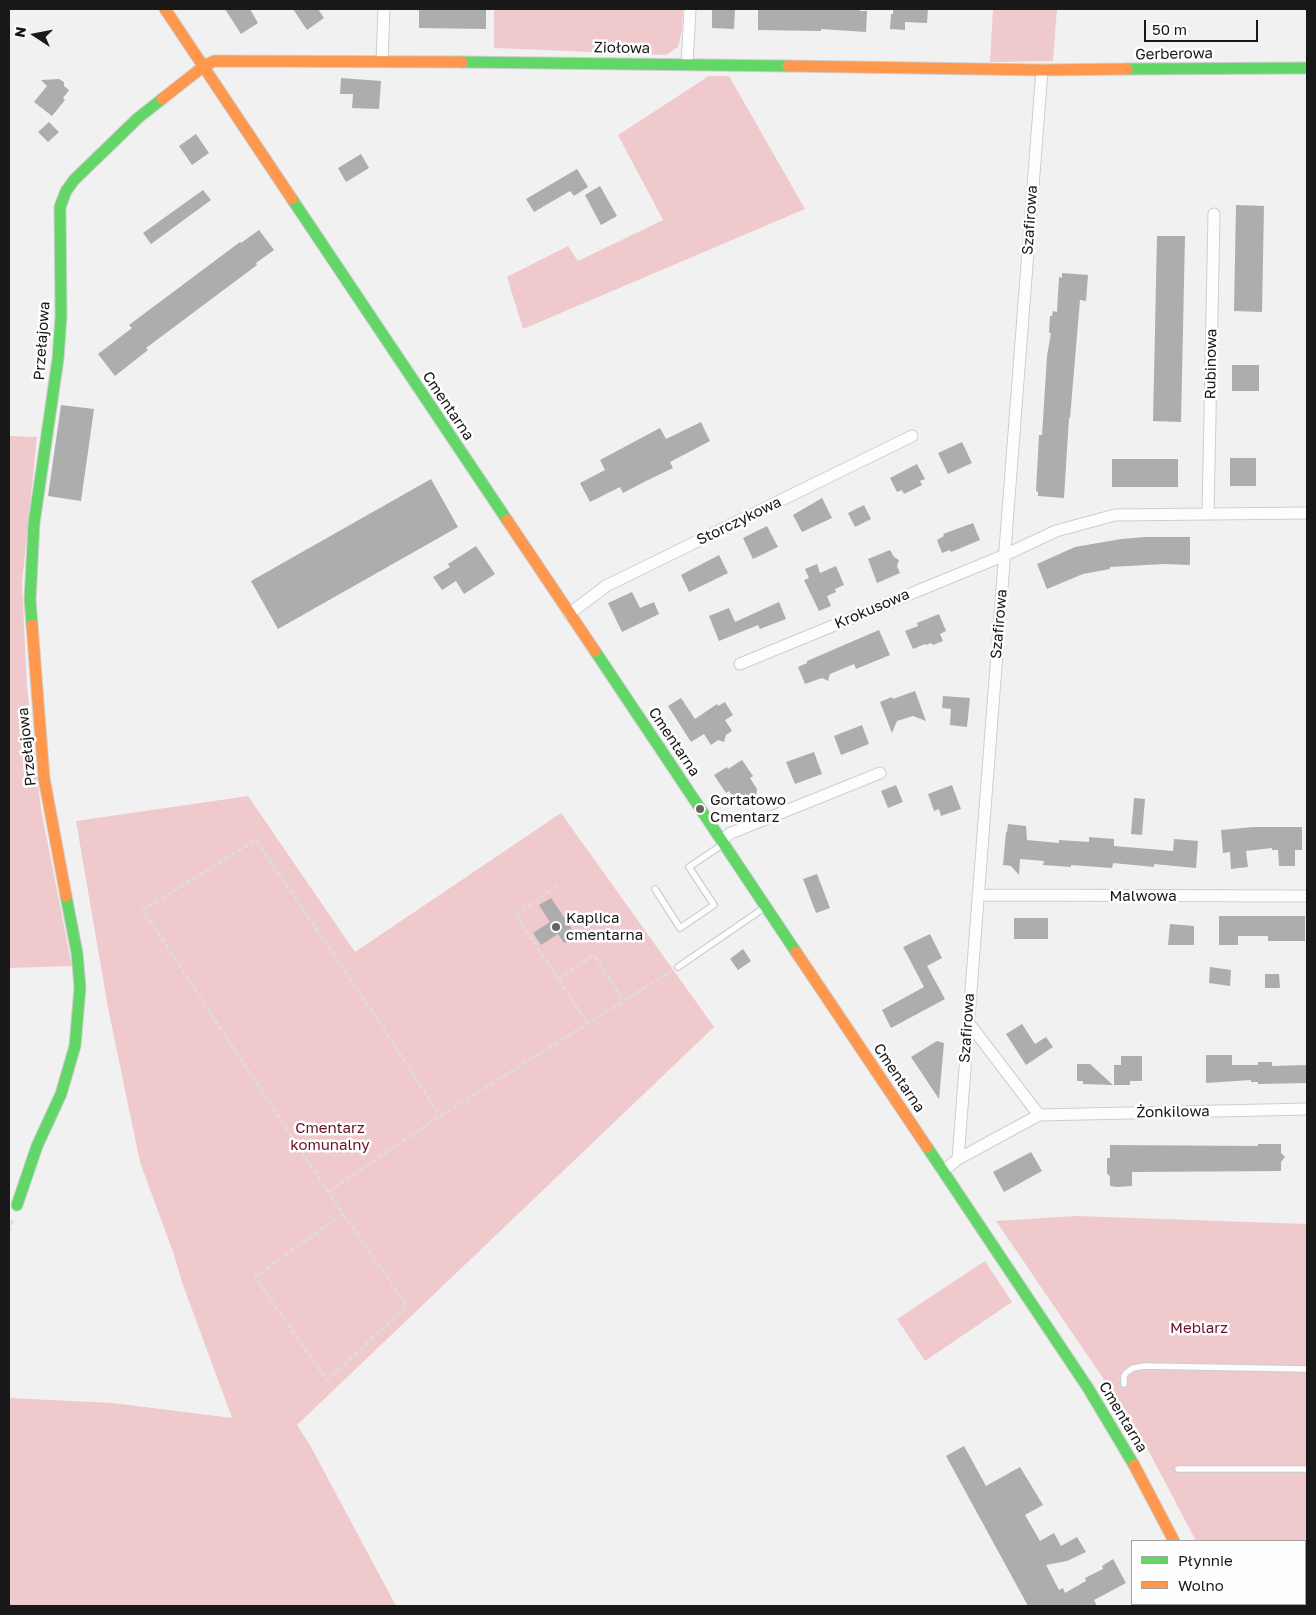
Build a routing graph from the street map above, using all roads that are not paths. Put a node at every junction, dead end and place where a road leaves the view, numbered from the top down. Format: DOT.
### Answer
graph roads {
  1 [pos="165,9"];
  2 [pos="384,9"];
  3 [pos="690,9"];
  4 [pos="382,61"];
  5 [pos="687,64"];
  6 [pos="204,66"];
  7 [pos="1307,68"];
  8 [pos="1042,70"];
  9 [pos="1214,214"];
  10 [pos="912,436"];
  11 [pos="1307,513"];
  12 [pos="1208,514"];
  13 [pos="1005,555"];
  14 [pos="569,614"];
  15 [pos="740,664"];
  16 [pos="880,774"];
  17 [pos="723,842"];
  18 [pos="655,889"];
  19 [pos="978,895"];
  20 [pos="1307,896"];
  21 [pos="766,906"];
  22 [pos="678,967"];
  23 [pos="968,1022"];
  24 [pos="1307,1109"];
  25 [pos="1038,1115"];
  26 [pos="958,1159"];
  27 [pos="943,1171"];
  28 [pos="17,1205"];
  29 [pos="1307,1368"];
  30 [pos="1124,1384"];
  31 [pos="1178,1469"];
  32 [pos="1307,1469"];
  33 [pos="1173,1540"];
  1 -- 6 [label="street, Cmentarna"];
  2 -- 4 [label="street"];
  3 -- 5 [label="street"];
  4 -- 5 [label="street, Ziołowa"];
  4 -- 6 [label="street, Ziołowa"];
  5 -- 8 [label="street, Ziołowa"];
  6 -- 14 [label="street, Cmentarna"];
  6 -- 28 [label="street, Przełajowa"];
  7 -- 8 [label="street, Gerberowa"];
  8 -- 13 [label="street, Szafirowa"];
  9 -- 12 [label="street, Rubinowa"];
  10 -- 14 [label="street, Storczykowa"];
  11 -- 12 [label="street"];
  12 -- 13 [label="street"];
  13 -- 15 [label="street, Krokusowa"];
  13 -- 19 [label="street, Szafirowa"];
  14 -- 17 [label="street, Cmentarna"];
  16 -- 17 [label="street"];
  17 -- 18 [label="lane"];
  17 -- 21 [label="street, Cmentarna"];
  19 -- 20 [label="street, Malwowa"];
  19 -- 23 [label="street, Szafirowa"];
  21 -- 22 [label="lane"];
  21 -- 27 [label="street, Cmentarna"];
  23 -- 25 [label="street"];
  23 -- 26 [label="street, Szafirowa"];
  24 -- 25 [label="street, Żonkilowa"];
  25 -- 26 [label="street, Żonkilowa"];
  26 -- 27 [label="street"];
  27 -- 33 [label="street, Cmentarna"];
  29 -- 30 [label="lane"];
  31 -- 32 [label="lane"];
}
